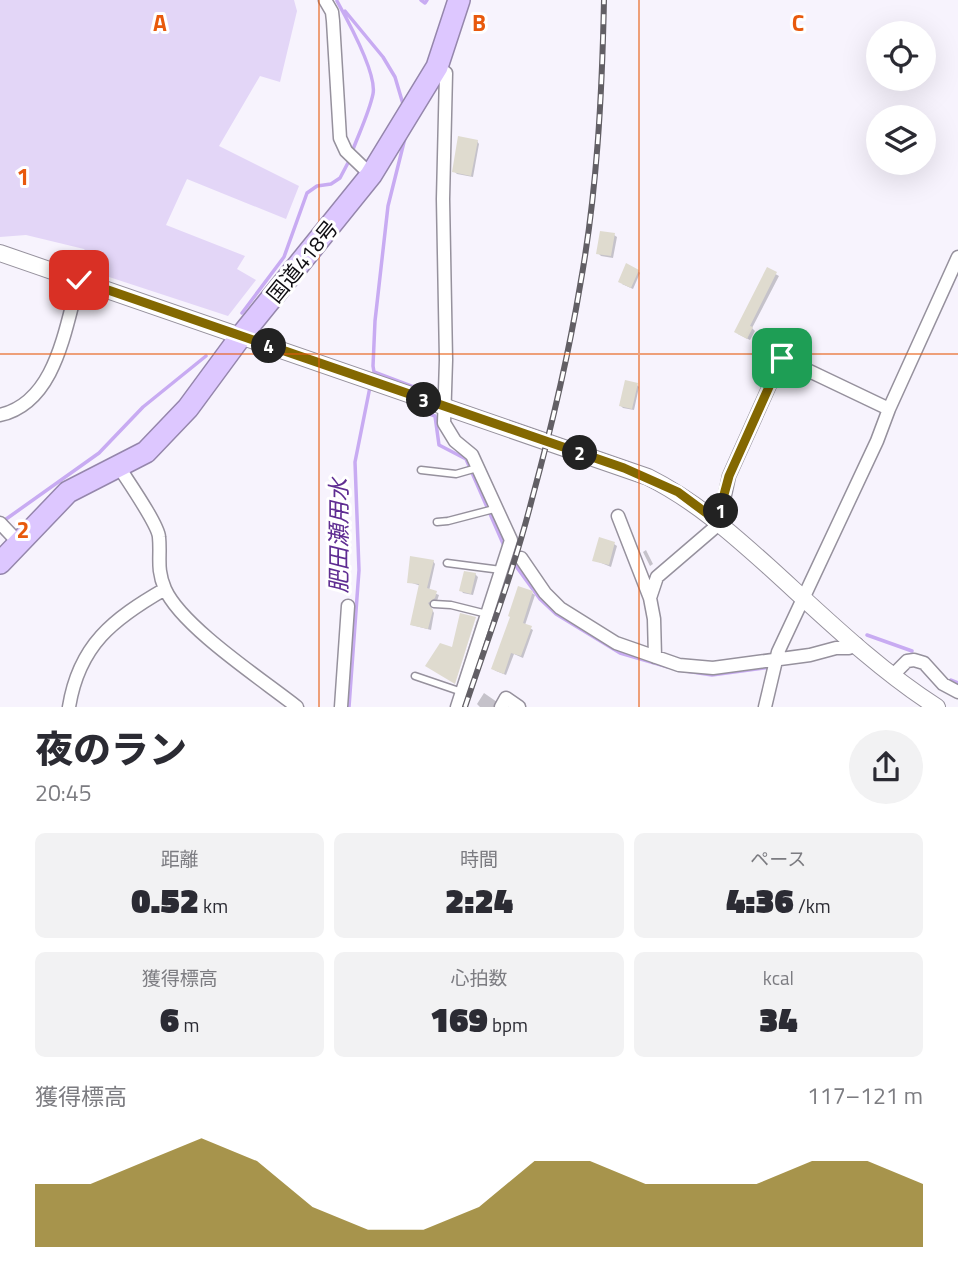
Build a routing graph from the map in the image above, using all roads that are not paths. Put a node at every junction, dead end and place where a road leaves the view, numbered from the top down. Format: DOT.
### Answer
graph roads {
  1 [pos="326,0"];
  2 [pos="459,0"];
  3 [pos="437,67"];
  4 [pos="371,175"];
  5 [pos="0,253"];
  6 [pos="958,257"];
  7 [pos="79,280"];
  8 [pos="241,336"];
  9 [pos="443,407"];
  10 [pos="889,409"];
  11 [pos="0,415"];
  12 [pos="119,467"];
  13 [pos="477,468"];
  14 [pos="421,470"];
  15 [pos="494,509"];
  16 [pos="618,516"];
  17 [pos="717,521"];
  18 [pos="437,522"];
  19 [pos="0,523"];
  20 [pos="19,542"];
  21 [pos="521,558"];
  22 [pos="0,563"];
  23 [pos="447,563"];
  24 [pos="501,570"];
  25 [pos="165,589"];
  26 [pos="650,598"];
  27 [pos="804,598"];
  28 [pos="434,604"];
  29 [pos="348,606"];
  30 [pos="487,614"];
  31 [pos="858,644"];
  32 [pos="655,657"];
  33 [pos="776,659"];
  34 [pos="415,676"];
  35 [pos="892,676"];
  36 [pos="462,692"];
  37 [pos="958,692"];
  38 [pos="69,707"];
  39 [pos="297,707"];
  40 [pos="341,707"];
  41 [pos="457,707"];
  42 [pos="501,707"];
  43 [pos="519,707"];
  44 [pos="765,707"];
  45 [pos="937,707"];
  1 -- 4 [label="street"];
  2 -- 3 [label="highway, 国道418号"];
  3 -- 4 [label="highway, 国道418号"];
  3 -- 9 [label="street"];
  4 -- 8 [label="highway, 国道418号"];
  5 -- 7 [label="street"];
  6 -- 10 [label="street"];
  7 -- 8 [label="street"];
  7 -- 11 [label="street"];
  8 -- 9 [label="street"];
  8 -- 12 [label="highway, 国道418号"];
  9 -- 13 [label="street"];
  9 -- 17 [label="street"];
  10 -- 17 [label="street"];
  10 -- 27 [label="street"];
  12 -- 20 [label="highway, 国道418号"];
  12 -- 25 [label="street"];
  13 -- 14 [label="lane"];
  13 -- 15 [label="street"];
  15 -- 18 [label="lane"];
  15 -- 24 [label="street"];
  16 -- 26 [label="street"];
  17 -- 26 [label="street"];
  17 -- 27 [label="street"];
  19 -- 20 [label="street"];
  20 -- 22 [label="highway, 国道418号"];
  21 -- 32 [label="street"];
  23 -- 24 [label="lane"];
  24 -- 30 [label="street"];
  25 -- 38 [label="street"];
  25 -- 39 [label="street"];
  26 -- 32 [label="street"];
  27 -- 31 [label="street"];
  27 -- 33 [label="street"];
  28 -- 30 [label="lane"];
  29 -- 40 [label="street"];
  30 -- 36 [label="street"];
  31 -- 33 [label="street"];
  31 -- 35 [label="street"];
  32 -- 33 [label="street"];
  33 -- 44 [label="street"];
  34 -- 36 [label="lane"];
  35 -- 37 [label="street"];
  35 -- 45 [label="street"];
  36 -- 41 [label="street"];
  42 -- 43 [label="street"];
}
